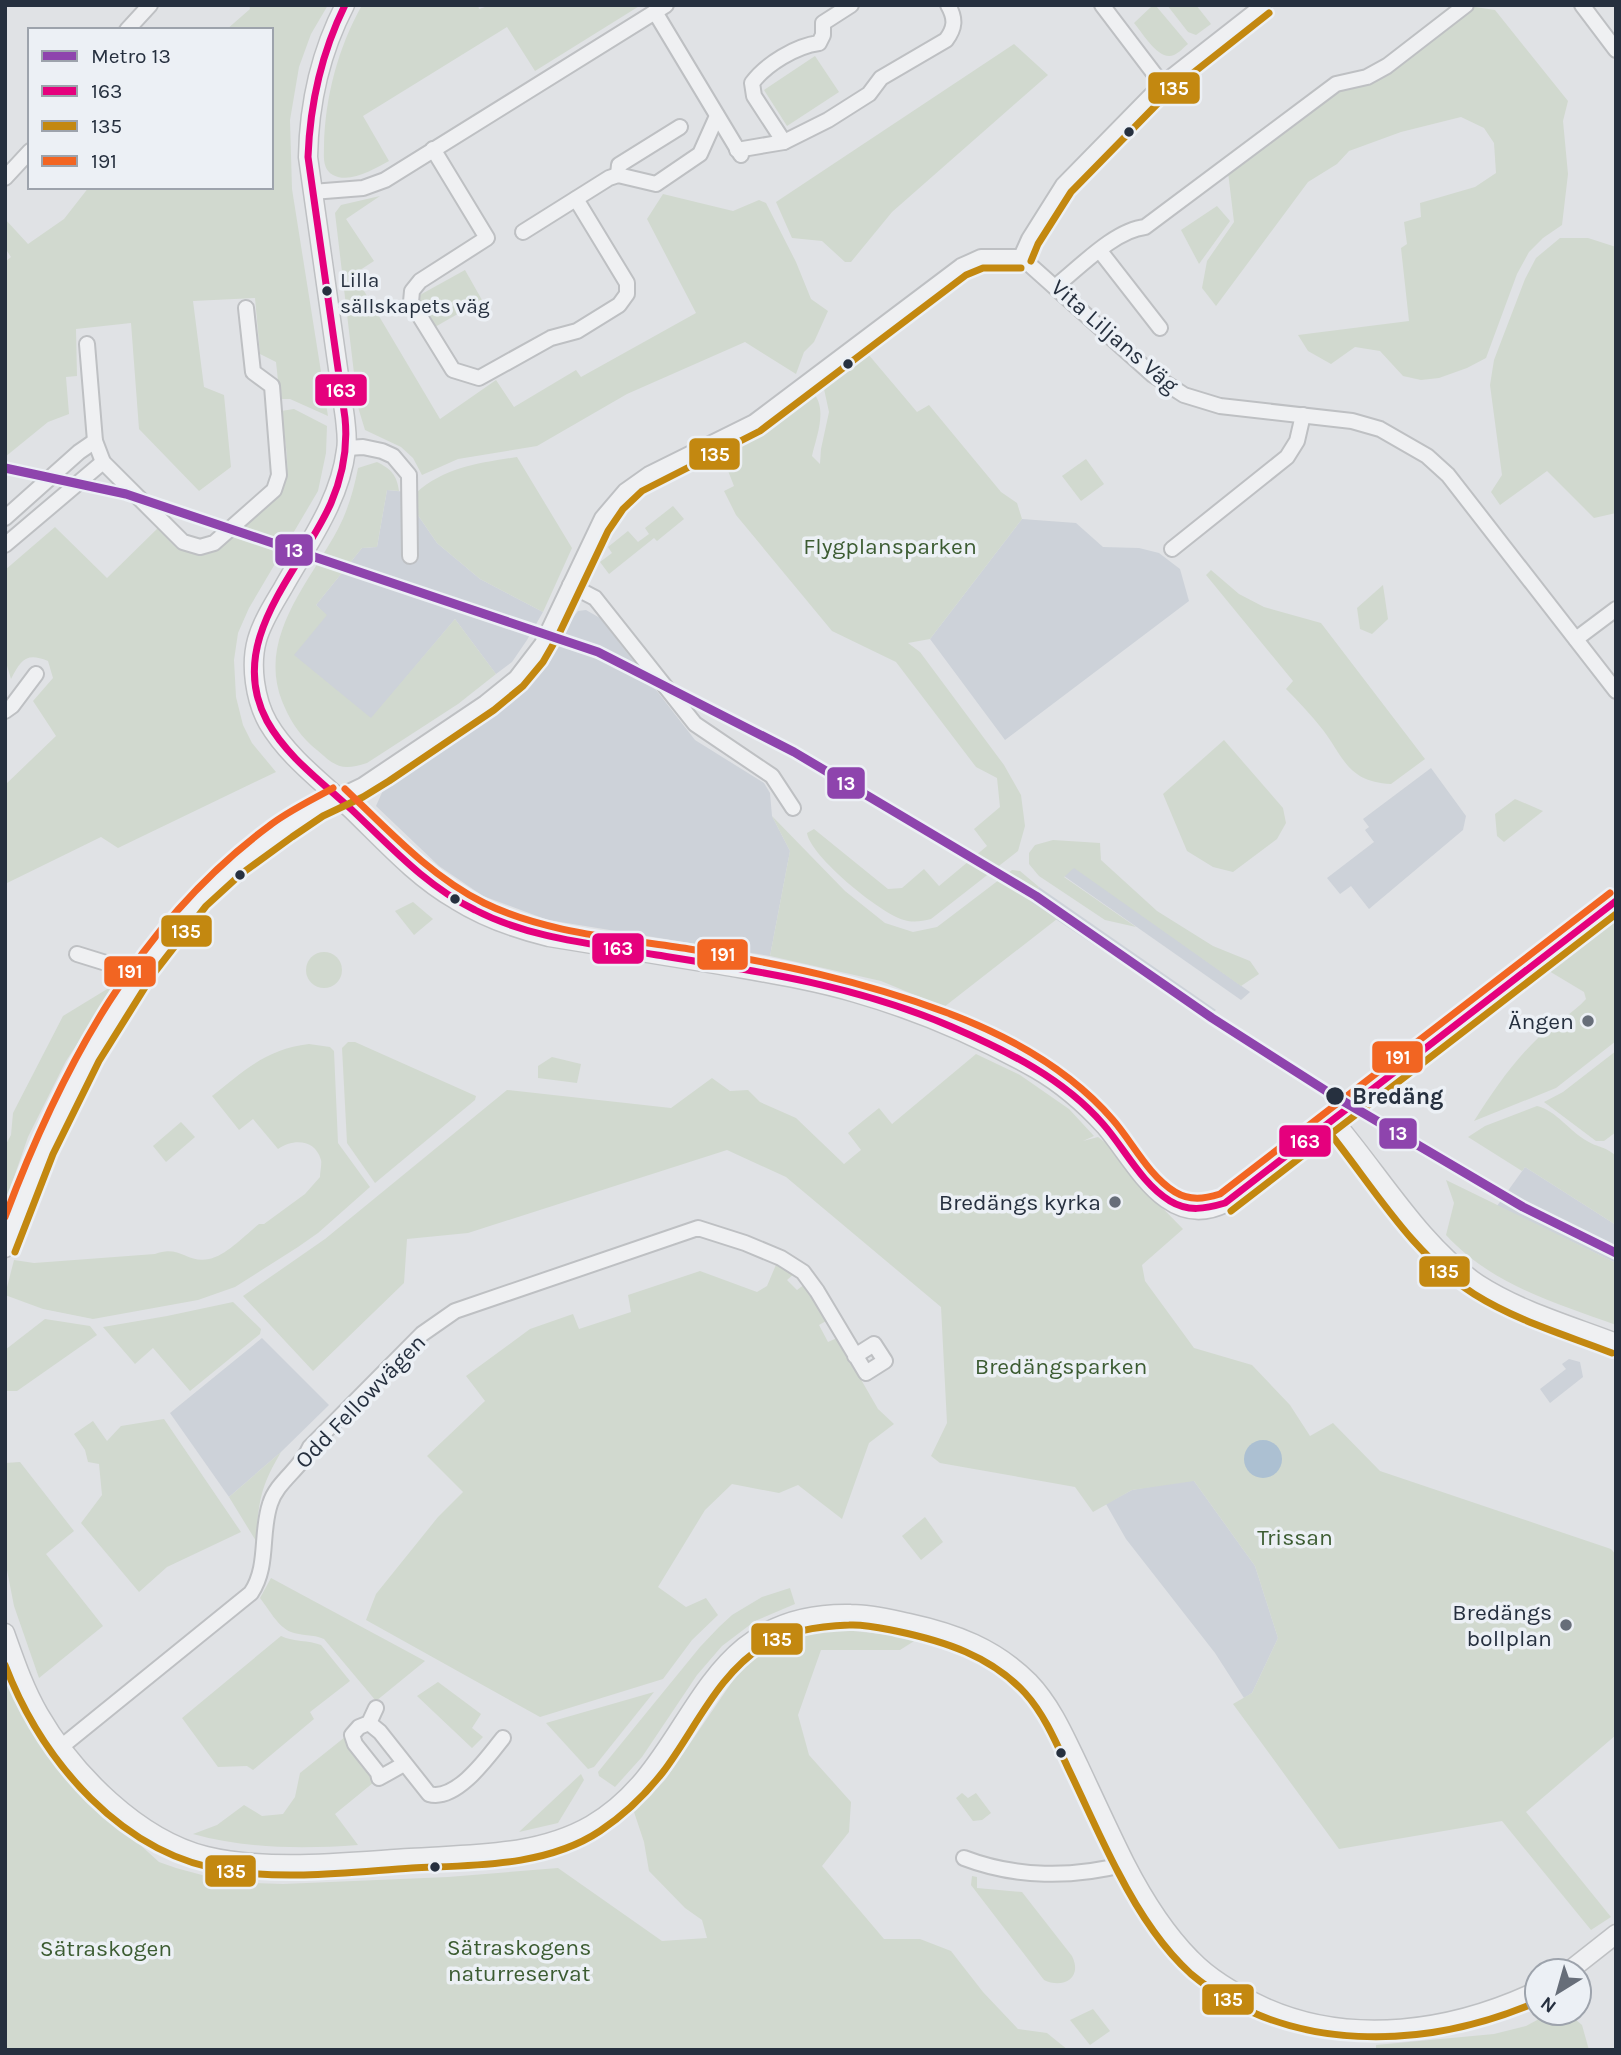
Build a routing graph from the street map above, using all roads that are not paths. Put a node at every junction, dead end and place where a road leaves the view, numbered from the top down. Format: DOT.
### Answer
graph roads {
  1 [pos="150,5"];
  2 [pos="345,5"];
  3 [pos="851,5"];
  4 [pos="948,5"];
  5 [pos="1102,5"];
  6 [pos="1263,5"];
  7 [pos="1466,5"];
  8 [pos="1582,5"];
  9 [pos="661,9"];
  10 [pos="129,28"];
  11 [pos="1616,50"];
  12 [pos="1162,84"];
  13 [pos="717,116"];
  14 [pos="680,127"];
  15 [pos="784,142"];
  16 [pos="433,149"];
  17 [pos="28,153"];
  18 [pos="618,176"];
  19 [pos="5,178"];
  20 [pos="312,192"];
  21 [pos="576,199"];
  22 [pos="523,232"];
  23 [pos="1100,251"];
  24 [pos="1021,257"];
  25 [pos="1056,286"];
  26 [pos="247,308"];
  27 [pos="1160,328"];
  28 [pos="88,344"];
  29 [pos="1303,415"];
  30 [pos="95,441"];
  31 [pos="347,448"];
  32 [pos="103,462"];
  33 [pos="5,517"];
  34 [pos="5,545"];
  35 [pos="1172,549"];
  36 [pos="410,556"];
  37 [pos="570,585"];
  38 [pos="1616,609"];
  39 [pos="1576,639"];
  40 [pos="36,674"];
  41 [pos="1616,691"];
  42 [pos="5,711"];
  43 [pos="338,797"];
  44 [pos="793,808"];
  45 [pos="1616,901"];
  46 [pos="77,954"];
  47 [pos="133,984"];
  48 [pos="1333,1120"];
  49 [pos="5,1248"];
  50 [pos="1616,1343"];
  51 [pos="855,1356"];
  52 [pos="5,1633"];
  53 [pos="376,1708"];
  54 [pos="369,1723"];
  55 [pos="503,1738"];
  56 [pos="61,1747"];
  57 [pos="404,1764"];
  58 [pos="964,1858"];
  59 [pos="1126,1864"];
  60 [pos="1611,1938"];
  61 [pos="1587,1957"];
  62 [pos="1523,1998"];
  1 -- 10 [label="street"];
  2 -- 20 [label="street"];
  3 -- 15 [label="street"];
  4 -- 15 [label="street"];
  5 -- 12 [label="street"];
  6 -- 12 [label="street"];
  7 -- 23 [label="street"];
  8 -- 11 [label="street"];
  9 -- 13 [label="street"];
  9 -- 16 [label="street"];
  12 -- 24 [label="street"];
  13 -- 15 [label="street"];
  13 -- 18 [label="street"];
  14 -- 18 [label="street"];
  16 -- 20 [label="street"];
  16 -- 21 [label="street"];
  17 -- 19 [label="street"];
  18 -- 21 [label="street"];
  20 -- 31 [label="street"];
  21 -- 22 [label="street"];
  23 -- 25 [label="street"];
  23 -- 27 [label="street, Vita Liljans Väg"];
  24 -- 25 [label="street, Vita Liljans Väg"];
  24 -- 37 [label="street"];
  25 -- 29 [label="street, Vita Liljans Väg"];
  26 -- 32 [label="street"];
  28 -- 30 [label="street"];
  29 -- 35 [label="street"];
  29 -- 39 [label="street, Vita Liljans Väg"];
  30 -- 32 [label="street"];
  30 -- 33 [label="street"];
  31 -- 36 [label="street"];
  31 -- 43 [label="street"];
  32 -- 34 [label="street"];
  37 -- 43 [label="street"];
  37 -- 44 [label="street"];
  38 -- 39 [label="street"];
  39 -- 41 [label="street, Vita Liljans Väg"];
  40 -- 42 [label="street"];
  43 -- 47 [label="street"];
  43 -- 48 [label="street"];
  45 -- 48 [label="street"];
  46 -- 47 [label="street"];
  47 -- 49 [label="street"];
  48 -- 50 [label="street"];
  51 -- 56 [label="street, Odd Fellowvägen"];
  52 -- 56 [label="street"];
  53 -- 54 [label="street"];
  54 -- 57 [label="street"];
  54 -- 57 [label="street"];
  55 -- 57 [label="street"];
  56 -- 59 [label="street"];
  58 -- 59 [label="street"];
  59 -- 62 [label="street"];
  60 -- 61 [label="street"];
}
